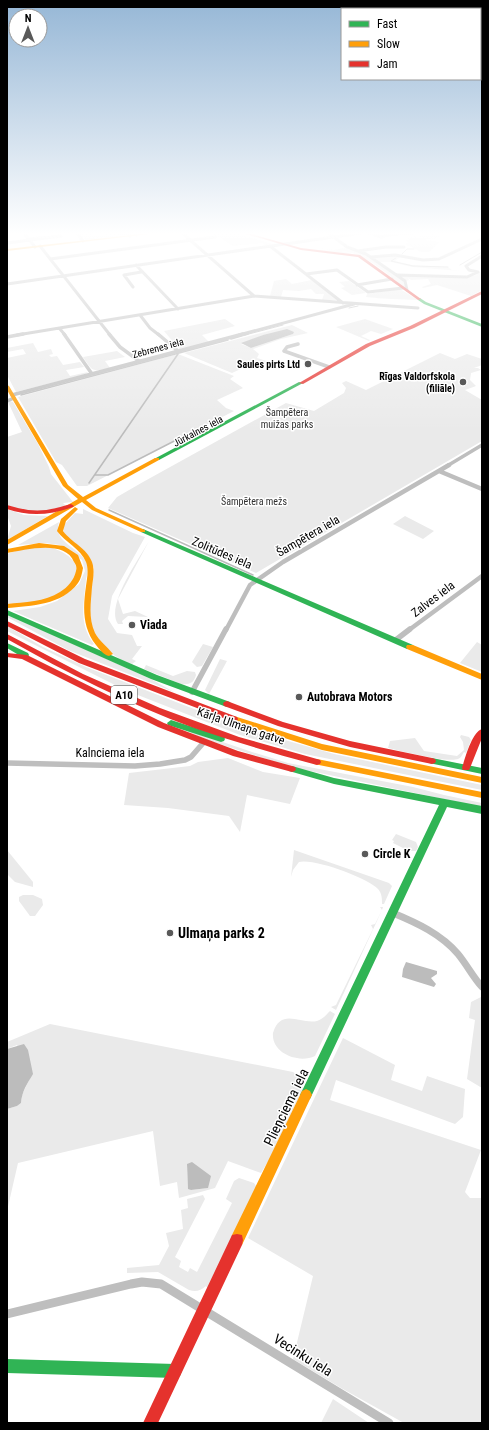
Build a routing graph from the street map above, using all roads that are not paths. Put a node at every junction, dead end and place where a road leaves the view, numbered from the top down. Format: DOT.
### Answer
graph roads {
  1 [pos="82,299"];
  2 [pos="168,299"];
  3 [pos="238,299"];
  4 [pos="289,299"];
  5 [pos="338,299"];
  6 [pos="419,299"];
  7 [pos="468,299"];
  8 [pos="343,303"];
  9 [pos="354,304"];
  10 [pos="418,308"];
  11 [pos="178,309"];
  12 [pos="442,311"];
  13 [pos="140,315"];
  14 [pos="100,322"];
  15 [pos="482,326"];
  16 [pos="60,329"];
  17 [pos="399,332"];
  18 [pos="7,338"];
  19 [pos="298,344"];
  20 [pos="178,351"];
  21 [pos="139,361"];
  22 [pos="329,367"];
  23 [pos="92,374"];
  24 [pos="7,386"];
  25 [pos="11,398"];
  26 [pos="482,445"];
  27 [pos="439,471"];
  28 [pos="482,489"];
  29 [pos="92,497"];
  30 [pos="7,507"];
  31 [pos="73,508"];
  32 [pos="7,543"];
  33 [pos="7,550"];
  34 [pos="482,576"];
  35 [pos="255,580"];
  36 [pos="7,606"];
  37 [pos="7,612"];
  38 [pos="7,623"];
  39 [pos="7,636"];
  40 [pos="397,639"];
  41 [pos="7,645"];
  42 [pos="7,655"];
  43 [pos="124,664"];
  44 [pos="44,666"];
  45 [pos="154,677"];
  46 [pos="482,677"];
  47 [pos="192,692"];
  48 [pos="127,707"];
  49 [pos="206,709"];
  50 [pos="482,732"];
  51 [pos="204,742"];
  52 [pos="246,742"];
  53 [pos="7,763"];
  54 [pos="466,768"];
  55 [pos="482,771"];
  56 [pos="482,780"];
  57 [pos="482,795"];
  58 [pos="445,802"];
  59 [pos="482,810"];
  60 [pos="393,913"];
  61 [pos="482,987"];
  62 [pos="204,1310"];
  63 [pos="7,1314"];
  64 [pos="7,1366"];
  65 [pos="175,1371"];
  66 [pos="150,1423"];
  67 [pos="389,1423"];
  1 -- 14 [label="street"];
  2 -- 11 [label="street"];
  3 -- 11 [label="street"];
  4 -- 8 [label="street"];
  5 -- 8 [label="street"];
  6 -- 12 [label="main road"];
  7 -- 12 [label="main road, Jūrkalnes iela"];
  8 -- 9 [label="street"];
  9 -- 10 [label="street"];
  9 -- 20 [label="street, Zebrenes iela"];
  11 -- 13 [label="street"];
  12 -- 15 [label="main road"];
  12 -- 17 [label="main road, Jūrkalnes iela"];
  13 -- 14 [label="street"];
  13 -- 20 [label="street"];
  14 -- 16 [label="street"];
  14 -- 21 [label="street"];
  16 -- 18 [label="street"];
  16 -- 23 [label="street"];
  17 -- 22 [label="main road, Jūrkalnes iela"];
  17 -- 29 [label="main road, Jūrkalnes iela"];
  19 -- 22 [label="street"];
  20 -- 21 [label="street, Zebrenes iela"];
  21 -- 23 [label="street, Zebrenes iela"];
  22 -- 29 [label="main road, Jūrkalnes iela"];
  23 -- 25 [label="street, Zebrenes iela"];
  24 -- 25 [label="main road, Zolitūdes iela"];
  25 -- 35 [label="main road, Zolitūdes iela"];
  26 -- 27 [label="street, Šampētera iela"];
  27 -- 28 [label="street"];
  27 -- 35 [label="street, Šampētera iela"];
  29 -- 31 [label="main road, Jūrkalnes iela"];
  30 -- 31 [label="main road"];
  31 -- 32 [label="main road, Jūrkalnes iela"];
  31 -- 33 [label="main road, Jūrkalnes iela"];
  31 -- 43 [label="main road"];
  33 -- 36 [label="main road"];
  34 -- 40 [label="street, Zalves iela"];
  35 -- 40 [label="main road, Zolitūdes iela"];
  35 -- 47 [label="street, Šampētera iela"];
  37 -- 43 [label="main road"];
  38 -- 49 [label="main road, Kārļa Ulmaņa gatve / A10"];
  39 -- 52 [label="main road, Kārļa Ulmaņa gatve / A10"];
  40 -- 46 [label="main road, Zolitūdes iela"];
  41 -- 44 [label="main road"];
  42 -- 44 [label="main road"];
  43 -- 45 [label="main road"];
  44 -- 48 [label="main road"];
  45 -- 47 [label="main road"];
  45 -- 49 [label="main road"];
  47 -- 54 [label="main road"];
  48 -- 51 [label="main road"];
  48 -- 52 [label="main road"];
  49 -- 56 [label="main road, Kārļa Ulmaņa gatve / A10"];
  50 -- 54 [label="main road"];
  51 -- 53 [label="street, Kalnciema iela"];
  51 -- 58 [label="main road"];
  52 -- 57 [label="main road, Kārļa Ulmaņa gatve / A10"];
  54 -- 55 [label="main road"];
  58 -- 59 [label="main road"];
  58 -- 60 [label="main road, Plieņciema iela"];
  60 -- 61 [label="street"];
  60 -- 62 [label="main road, Plieņciema iela"];
  62 -- 63 [label="street, Vecinku iela"];
  62 -- 65 [label="main road, Plieņciema iela"];
  62 -- 67 [label="street, Vecinku iela"];
  64 -- 65 [label="main road"];
  65 -- 66 [label="main road, Plieņciema iela"];
}
